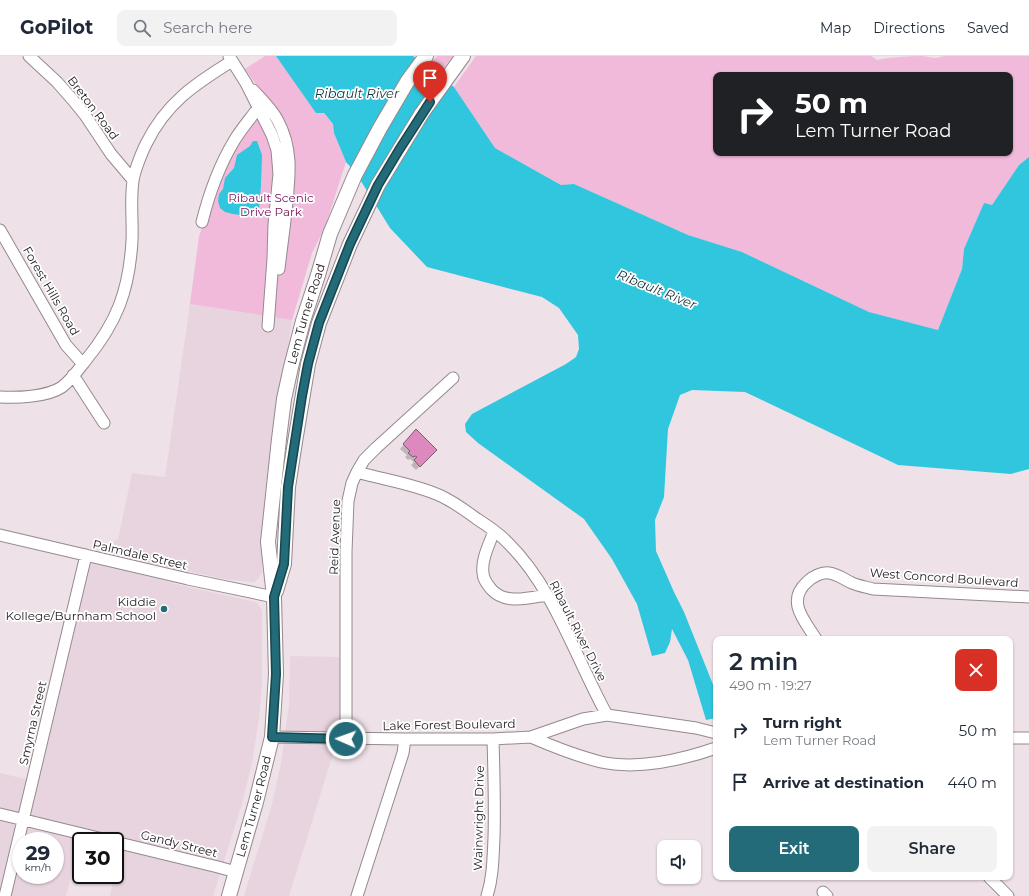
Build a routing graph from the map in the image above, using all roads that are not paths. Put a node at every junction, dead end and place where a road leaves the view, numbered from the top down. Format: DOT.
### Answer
graph roads {
  1 [pos="29,56"];
  2 [pos="426,56"];
  3 [pos="463,56"];
  4 [pos="231,59"];
  5 [pos="246,83"];
  6 [pos="258,108"];
  7 [pos="133,180"];
  8 [pos="202,222"];
  9 [pos="0,230"];
  10 [pos="83,364"];
  11 [pos="73,375"];
  12 [pos="453,378"];
  13 [pos="0,397"];
  14 [pos="104,423"];
  15 [pos="357,472"];
  16 [pos="494,531"];
  17 [pos="0,535"];
  18 [pos="86,555"];
  19 [pos="547,595"];
  20 [pos="274,597"];
  21 [pos="1029,597"];
  22 [pos="814,636"];
  23 [pos="607,715"];
  24 [pos="713,732"];
  25 [pos="272,737"];
  26 [pos="531,737"];
  27 [pos="1013,738"];
  28 [pos="1029,738"];
  29 [pos="346,739"];
  30 [pos="493,739"];
  31 [pos="405,740"];
  32 [pos="713,749"];
  33 [pos="0,814"];
  34 [pos="23,820"];
  35 [pos="73,832"];
  36 [pos="124,844"];
  37 [pos="236,872"];
  38 [pos="992,880"];
  39 [pos="5,896"];
  40 [pos="229,896"];
  41 [pos="357,896"];
  42 [pos="487,896"];
  43 [pos="1008,896"];
  1 -- 7 [label="street, Breton Road"];
  2 -- 20 [label="main road, Lem Turner Road"];
  3 -- 20 [label="main road, Lem Turner Road"];
  4 -- 5 [label="street"];
  4 -- 7 [label="street"];
  5 -- 6 [label="street"];
  5 -- 6 [label="street"];
  6 -- 8 [label="street"];
  7 -- 10 [label="street"];
  9 -- 10 [label="street, Forest Hills Road"];
  10 -- 11 [label="street"];
  11 -- 13 [label="street"];
  11 -- 14 [label="street"];
  12 -- 15 [label="street, Reid Avenue"];
  15 -- 16 [label="street, Ribault River Drive"];
  15 -- 29 [label="street, Reid Avenue"];
  16 -- 19 [label="street, Ribault River Drive"];
  16 -- 19 [label="street"];
  17 -- 18 [label="street, Palmdale Street"];
  18 -- 20 [label="street, Palmdale Street"];
  18 -- 34 [label="street, Smyrna Street"];
  19 -- 23 [label="street, Ribault River Drive"];
  20 -- 25 [label="main road, Lem Turner Road"];
  21 -- 22 [label="street, West Concord Boulevard"];
  23 -- 24 [label="street, Lake Forest Boulevard"];
  23 -- 26 [label="street, Lake Forest Boulevard"];
  25 -- 29 [label="street, Lake Forest Boulevard"];
  25 -- 37 [label="main road, Lem Turner Road"];
  26 -- 30 [label="street, Lake Forest Boulevard"];
  26 -- 32 [label="street, Lake Forest Boulevard"];
  27 -- 28 [label="street"];
  29 -- 31 [label="street, Lake Forest Boulevard"];
  30 -- 31 [label="street, Lake Forest Boulevard"];
  30 -- 42 [label="street, Wainwright Drive"];
  31 -- 41 [label="street"];
  33 -- 34 [label="street"];
  34 -- 35 [label="street"];
  34 -- 39 [label="street, Smyrna Street"];
  36 -- 37 [label="street, Gandy Street"];
  37 -- 40 [label="main road, Lem Turner Road"];
  38 -- 43 [label="street"];
}
